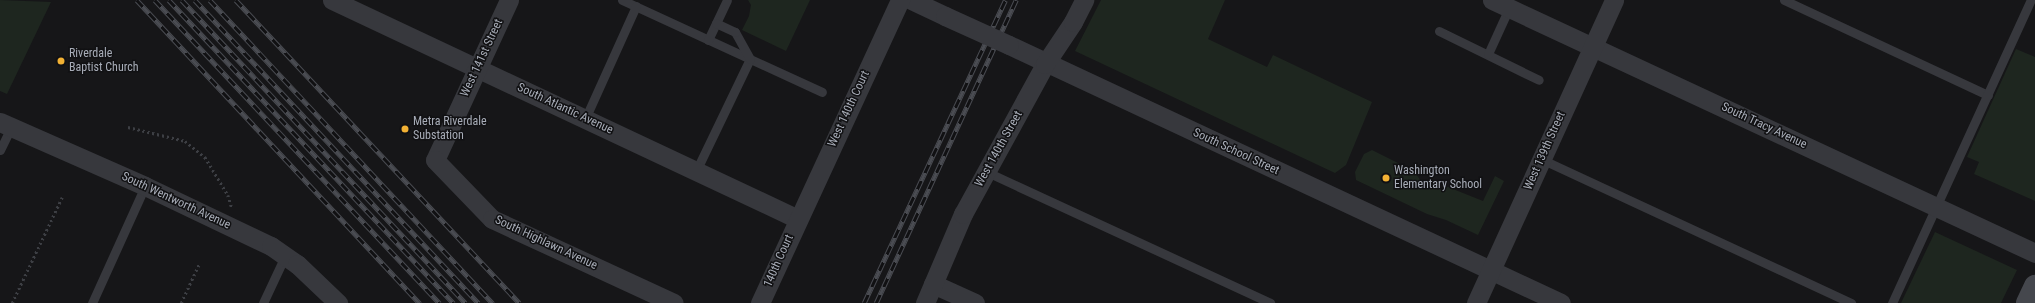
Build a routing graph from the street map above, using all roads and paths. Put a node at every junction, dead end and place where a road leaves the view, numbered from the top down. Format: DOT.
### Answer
graph roads {
  1 [pos="332,0"];
  2 [pos="509,0"];
  3 [pos="622,0"];
  4 [pos="727,0"];
  5 [pos="900,0"];
  6 [pos="912,0"];
  7 [pos="1084,0"];
  8 [pos="1492,0"];
  9 [pos="1614,0"];
  10 [pos="1784,0"];
  11 [pos="2031,0"];
  12 [pos="636,6"];
  13 [pos="1509,8"];
  14 [pos="716,23"];
  15 [pos="1439,31"];
  16 [pos="708,40"];
  17 [pos="1593,46"];
  18 [pos="1488,54"];
  19 [pos="750,59"];
  20 [pos="1045,64"];
  21 [pos="478,68"];
  22 [pos="1539,80"];
  23 [pos="822,92"];
  24 [pos="1988,95"];
  25 [pos="585,119"];
  26 [pos="5,124"];
  27 [pos="128,128"];
  28 [pos="0,150"];
  29 [pos="1541,159"];
  30 [pos="435,160"];
  31 [pos="696,170"];
  32 [pos="987,172"];
  33 [pos="145,186"];
  34 [pos="62,198"];
  35 [pos="1936,207"];
  36 [pos="798,219"];
  37 [pos="239,231"];
  38 [pos="2035,253"];
  39 [pos="285,256"];
  40 [pos="199,264"];
  41 [pos="1491,270"];
  42 [pos="933,284"];
  43 [pos="2035,286"];
  44 [pos="12,303"];
  45 [pos="92,303"];
  46 [pos="181,303"];
  47 [pos="263,303"];
  48 [pos="338,303"];
  49 [pos="674,303"];
  50 [pos="760,303"];
  51 [pos="925,303"];
  52 [pos="975,303"];
  53 [pos="1270,303"];
  54 [pos="1476,303"];
  55 [pos="1561,303"];
  56 [pos="1851,303"];
  57 [pos="1892,303"];
  58 [pos="2027,303"];
  1 -- 21 [label="street, South Atlantic Avenue"];
  2 -- 21 [label="street, West 141st Street"];
  3 -- 12 [label="lane"];
  4 -- 14 [label="lane"];
  5 -- 36 [label="street, West 140th Court"];
  6 -- 20 [label="street, South School Street, bridge"];
  7 -- 20 [label="street, West 140th Street"];
  8 -- 13 [label="street, South Tracy Avenue"];
  9 -- 17 [label="street, West 139th Street"];
  10 -- 24 [label="lane"];
  11 -- 24 [label="lane"];
  12 -- 16 [label="lane"];
  12 -- 25 [label="lane"];
  13 -- 17 [label="street, South Tracy Avenue"];
  13 -- 18 [label="lane"];
  14 -- 16 [label="lane"];
  14 -- 19 [label="lane"];
  15 -- 18 [label="lane"];
  16 -- 19 [label="lane"];
  17 -- 29 [label="street, West 139th Street"];
  17 -- 35 [label="street, South Tracy Avenue"];
  18 -- 22 [label="lane"];
  19 -- 23 [label="lane"];
  19 -- 31 [label="lane"];
  20 -- 32 [label="street, West 140th Street"];
  20 -- 41 [label="street, South School Street"];
  21 -- 25 [label="street, South Atlantic Avenue"];
  21 -- 30 [label="street, West 141st Street"];
  24 -- 35 [label="lane"];
  25 -- 31 [label="street, South Atlantic Avenue"];
  26 -- 28 [label="lane"];
  26 -- 33 [label="street, South Wentworth Avenue"];
  27 -- 37 [label="path"];
  29 -- 41 [label="street, West 139th Street"];
  29 -- 56 [label="lane"];
  30 -- 49 [label="street, South Highlawn Avenue"];
  31 -- 36 [label="street, South Atlantic Avenue"];
  32 -- 42 [label="street, West 140th Street"];
  32 -- 53 [label="lane"];
  33 -- 37 [label="street, South Wentworth Avenue"];
  33 -- 45 [label="lane"];
  34 -- 44 [label="path"];
  35 -- 38 [label="street, South Tracy Avenue"];
  35 -- 57 [label="lane"];
  36 -- 50 [label="street, 140th Court"];
  37 -- 39 [label="street, South Wentworth Avenue"];
  39 -- 47 [label="lane"];
  39 -- 48 [label="street, South Wentworth Avenue"];
  40 -- 46 [label="path"];
  41 -- 54 [label="street, West 139th Street"];
  41 -- 55 [label="street, South School Street"];
  42 -- 51 [label="street, West 140th Street"];
  42 -- 52 [label="street"];
  43 -- 58 [label="street"];
}
